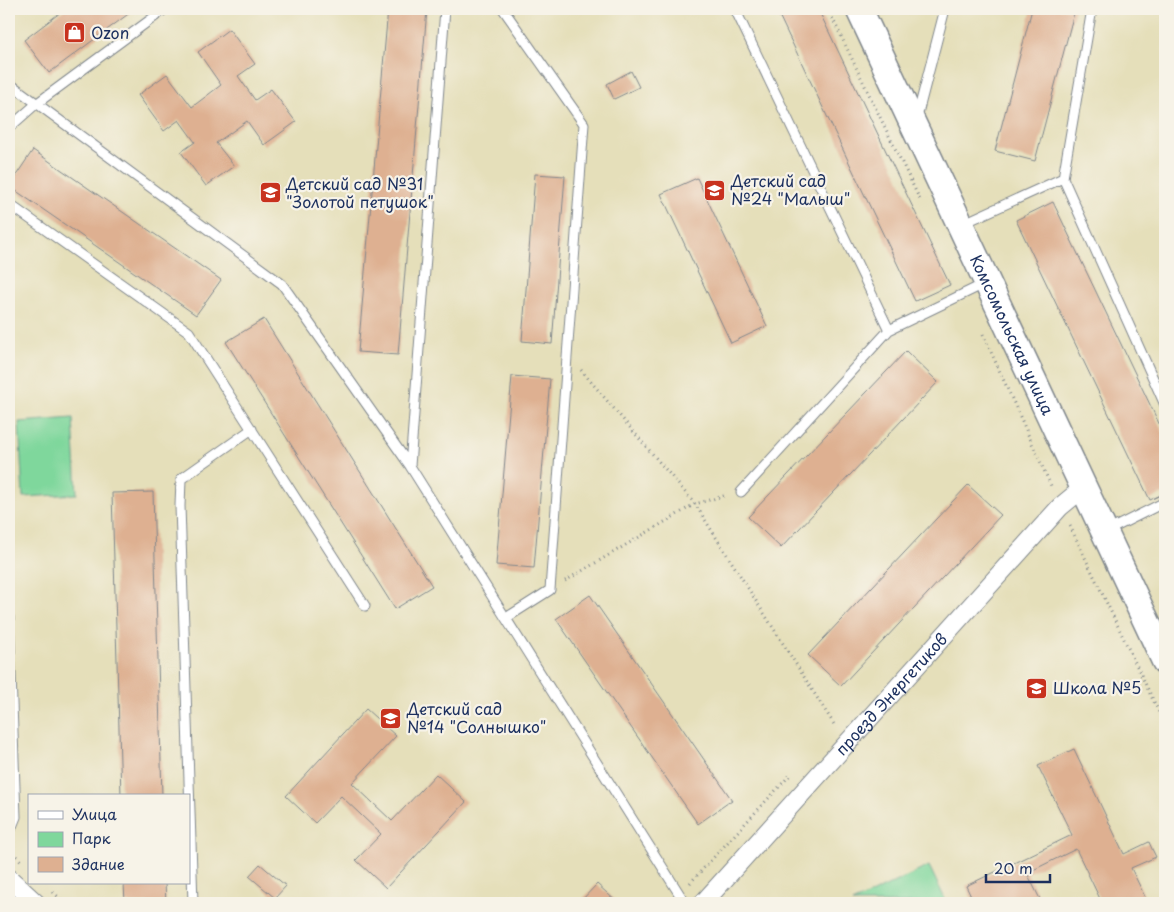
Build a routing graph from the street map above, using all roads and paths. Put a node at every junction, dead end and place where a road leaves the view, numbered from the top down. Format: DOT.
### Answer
graph roads {
  1 [pos="165,9"];
  2 [pos="445,9"];
  3 [pos="503,9"];
  4 [pos="735,9"];
  5 [pos="828,9"];
  6 [pos="859,9"];
  7 [pos="945,9"];
  8 [pos="1092,9"];
  9 [pos="9,83"];
  10 [pos="36,104"];
  11 [pos="914,127"];
  12 [pos="9,128"];
  13 [pos="1063,178"];
  14 [pos="9,204"];
  15 [pos="922,204"];
  16 [pos="960,225"];
  17 [pos="987,283"];
  18 [pos="980,328"];
  19 [pos="889,330"];
  20 [pos="567,354"];
  21 [pos="1165,405"];
  22 [pos="252,429"];
  23 [pos="410,466"];
  24 [pos="1083,488"];
  25 [pos="741,492"];
  26 [pos="1165,502"];
  27 [pos="695,504"];
  28 [pos="1060,507"];
  29 [pos="1104,532"];
  30 [pos="550,590"];
  31 [pos="365,606"];
  32 [pos="9,617"];
  33 [pos="506,618"];
  34 [pos="1165,662"];
  35 [pos="1165,725"];
  36 [pos="834,726"];
  37 [pos="794,770"];
  38 [pos="190,794"];
  39 [pos="190,806"];
  40 [pos="9,834"];
  41 [pos="9,849"];
  42 [pos="28,867"];
  43 [pos="10,881"];
  44 [pos="679,894"];
  45 [pos="36,903"];
  46 [pos="193,903"];
  47 [pos="685,903"];
  48 [pos="703,903"];
  1 -- 10 [label="lane"];
  2 -- 23 [label="lane"];
  3 -- 20 [label="lane"];
  4 -- 19 [label="lane"];
  5 -- 15 [label="path"];
  6 -- 11 [label="street, Комсомольская улица"];
  7 -- 11 [label="lane"];
  8 -- 13 [label="lane"];
  9 -- 10 [label="lane"];
  10 -- 12 [label="lane"];
  10 -- 23 [label="lane"];
  11 -- 16 [label="street, Комсомольская улица"];
  13 -- 16 [label="lane"];
  13 -- 21 [label="lane"];
  14 -- 22 [label="lane"];
  16 -- 17 [label="street, Комсомольская улица"];
  17 -- 19 [label="lane"];
  17 -- 24 [label="street, Комсомольская улица"];
  18 -- 28 [label="path"];
  19 -- 25 [label="lane"];
  20 -- 27 [label="path"];
  20 -- 30 [label="lane"];
  22 -- 31 [label="lane"];
  22 -- 38 [label="lane"];
  23 -- 33 [label="lane"];
  24 -- 28 [label="street, проезд Энергетиков"];
  24 -- 29 [label="street, Комсомольская улица"];
  25 -- 27 [label="path"];
  26 -- 29 [label="lane"];
  27 -- 30 [label="path"];
  27 -- 36 [label="path"];
  28 -- 35 [label="path"];
  28 -- 48 [label="street, проезд Энергетиков"];
  29 -- 34 [label="street, Комсомольская улица"];
  30 -- 33 [label="lane"];
  32 -- 40 [label="lane"];
  33 -- 44 [label="lane"];
  37 -- 44 [label="path"];
  39 -- 46 [label="lane"];
  41 -- 42 [label="path"];
  43 -- 45 [label="street"];
  44 -- 47 [label="lane"];
}
